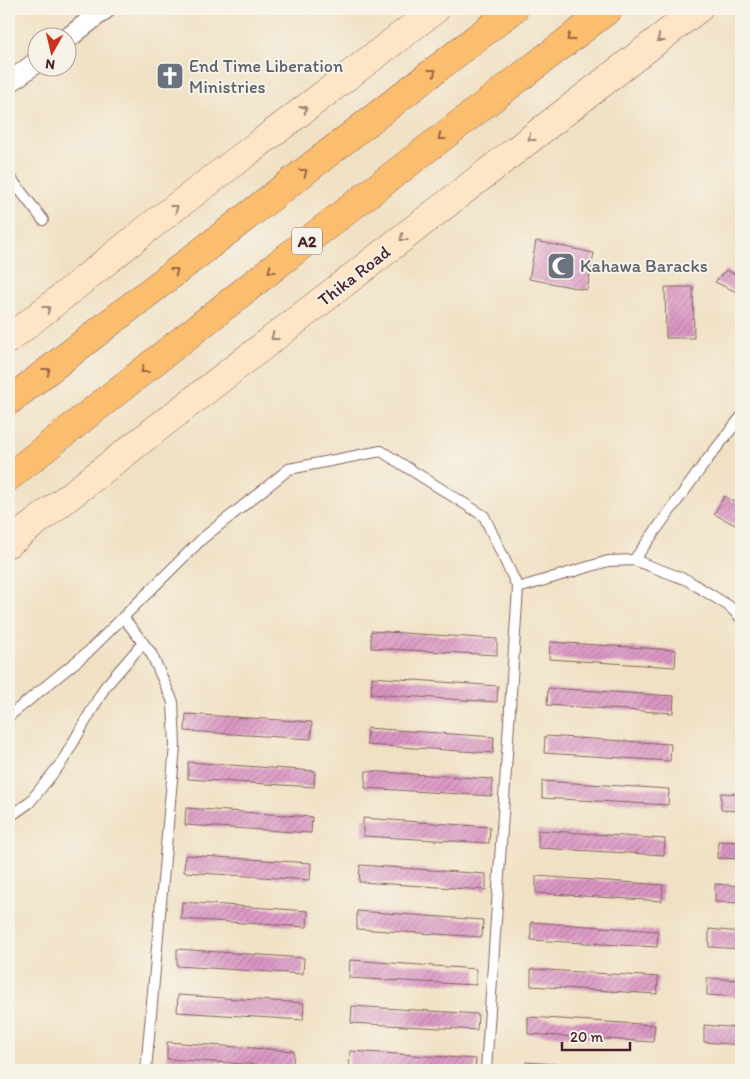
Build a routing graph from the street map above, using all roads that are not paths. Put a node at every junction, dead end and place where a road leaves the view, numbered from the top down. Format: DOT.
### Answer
graph roads {
  1 [pos="105,9"];
  2 [pos="436,9"];
  3 [pos="514,9"];
  4 [pos="609,9"];
  5 [pos="698,9"];
  6 [pos="78,30"];
  7 [pos="28,69"];
  8 [pos="9,83"];
  9 [pos="9,176"];
  10 [pos="43,220"];
  11 [pos="9,338"];
  12 [pos="9,401"];
  13 [pos="741,417"];
  14 [pos="9,477"];
  15 [pos="9,543"];
  16 [pos="634,560"];
  17 [pos="518,588"];
  18 [pos="123,617"];
  19 [pos="741,618"];
  20 [pos="143,643"];
  21 [pos="9,716"];
  22 [pos="9,817"];
  23 [pos="146,1070"];
  24 [pos="486,1070"];
  1 -- 6 [label="street"];
  11 -- 2 [label="main road, one-way"];
  12 -- 3 [label="highway, one-way"];
  4 -- 14 [label="highway, A2, one-way"];
  5 -- 15 [label="main road, Thika Road, one-way"];
  7 -- 8 [label="street"];
  9 -- 10 [label="lane"];
  13 -- 16 [label="lane"];
  16 -- 17 [label="lane"];
  16 -- 19 [label="lane"];
  17 -- 18 [label="lane"];
  17 -- 24 [label="lane"];
  18 -- 20 [label="lane"];
  18 -- 21 [label="lane"];
  20 -- 22 [label="lane"];
  20 -- 23 [label="lane"];
}
